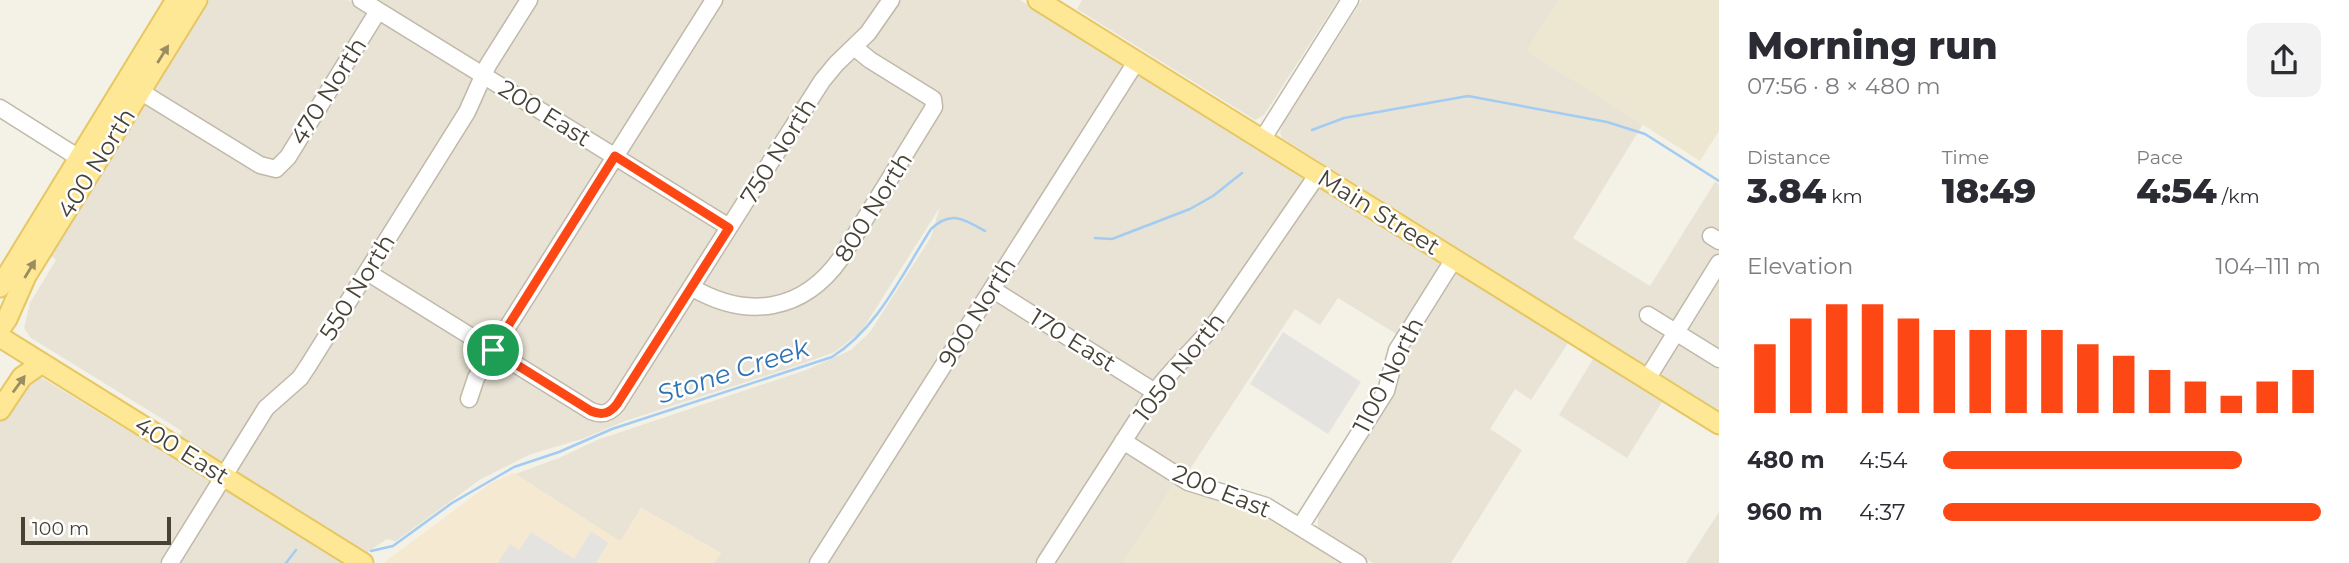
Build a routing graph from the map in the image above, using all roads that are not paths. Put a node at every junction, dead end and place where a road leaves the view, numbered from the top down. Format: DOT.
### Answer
graph roads {
  1 [pos="176,0"];
  2 [pos="197,0"];
  3 [pos="361,0"];
  4 [pos="529,0"];
  5 [pos="714,0"];
  6 [pos="891,0"];
  7 [pos="1038,0"];
  8 [pos="1350,0"];
  9 [pos="378,11"];
  10 [pos="854,47"];
  11 [pos="1136,62"];
  12 [pos="483,75"];
  13 [pos="133,87"];
  14 [pos="0,108"];
  15 [pos="1262,140"];
  16 [pos="615,156"];
  17 [pos="86,162"];
  18 [pos="1318,174"];
  19 [pos="729,228"];
  20 [pos="1454,259"];
  21 [pos="1719,262"];
  22 [pos="6,272"];
  23 [pos="367,272"];
  24 [pos="0,287"];
  25 [pos="691,287"];
  26 [pos="992,289"];
  27 [pos="1648,315"];
  28 [pos="0,329"];
  29 [pos="1676,332"];
  30 [pos="0,337"];
  31 [pos="493,350"];
  32 [pos="1719,359"];
  33 [pos="42,363"];
  34 [pos="1647,379"];
  35 [pos="1155,392"];
  36 [pos="469,398"];
  37 [pos="0,410"];
  38 [pos="1719,424"];
  39 [pos="1123,441"];
  40 [pos="224,476"];
  41 [pos="1300,527"];
  42 [pos="170,563"];
  43 [pos="363,563"];
  44 [pos="818,563"];
  45 [pos="1045,563"];
  46 [pos="1358,563"];
  1 -- 13 [label="main road, 400 North"];
  13 -- 2 [label="main road, 400 North, one-way"];
  3 -- 9 [label="street, 200 East"];
  4 -- 12 [label="street, 550 North"];
  5 -- 16 [label="street"];
  6 -- 10 [label="street, 750 North"];
  7 -- 11 [label="main road, Main Street"];
  8 -- 15 [label="street"];
  9 -- 12 [label="street, 200 East"];
  9 -- 13 [label="street, 470 North"];
  10 -- 19 [label="street, 750 North"];
  10 -- 25 [label="street, 800 North"];
  11 -- 15 [label="main road, Main Street"];
  11 -- 26 [label="street, 900 North"];
  12 -- 16 [label="street, 200 East"];
  12 -- 23 [label="street, 550 North"];
  13 -- 17 [label="main road, 400 North"];
  14 -- 17 [label="street"];
  15 -- 18 [label="main road, Main Street"];
  16 -- 19 [label="street, 200 East"];
  16 -- 31 [label="street"];
  17 -- 22 [label="main road, 400 North"];
  28 -- 17 [label="main road, 400 North, one-way"];
  18 -- 20 [label="main road, Main Street"];
  18 -- 35 [label="street, 1050 North"];
  19 -- 25 [label="street, 750 North"];
  20 -- 34 [label="main road, Main Street"];
  20 -- 41 [label="street, 1100 North"];
  21 -- 29 [label="street"];
  22 -- 24 [label="main road, 400 North"];
  23 -- 31 [label="street"];
  23 -- 40 [label="street, 550 North"];
  25 -- 31 [label="street, 750 North"];
  26 -- 35 [label="street, 170 East"];
  26 -- 44 [label="street, 900 North"];
  27 -- 29 [label="street"];
  29 -- 32 [label="street"];
  29 -- 34 [label="street"];
  30 -- 33 [label="main road, 400 East"];
  31 -- 36 [label="street"];
  37 -- 33 [label="main road, one-way"];
  33 -- 40 [label="main road, 400 East"];
  34 -- 38 [label="main road, Main Street"];
  35 -- 39 [label="street, 1050 North"];
  39 -- 41 [label="street, 200 East"];
  39 -- 45 [label="street, 1050 North"];
  40 -- 42 [label="street, 550 North"];
  40 -- 43 [label="main road, 400 East"];
  41 -- 46 [label="street, 200 East"];
}
